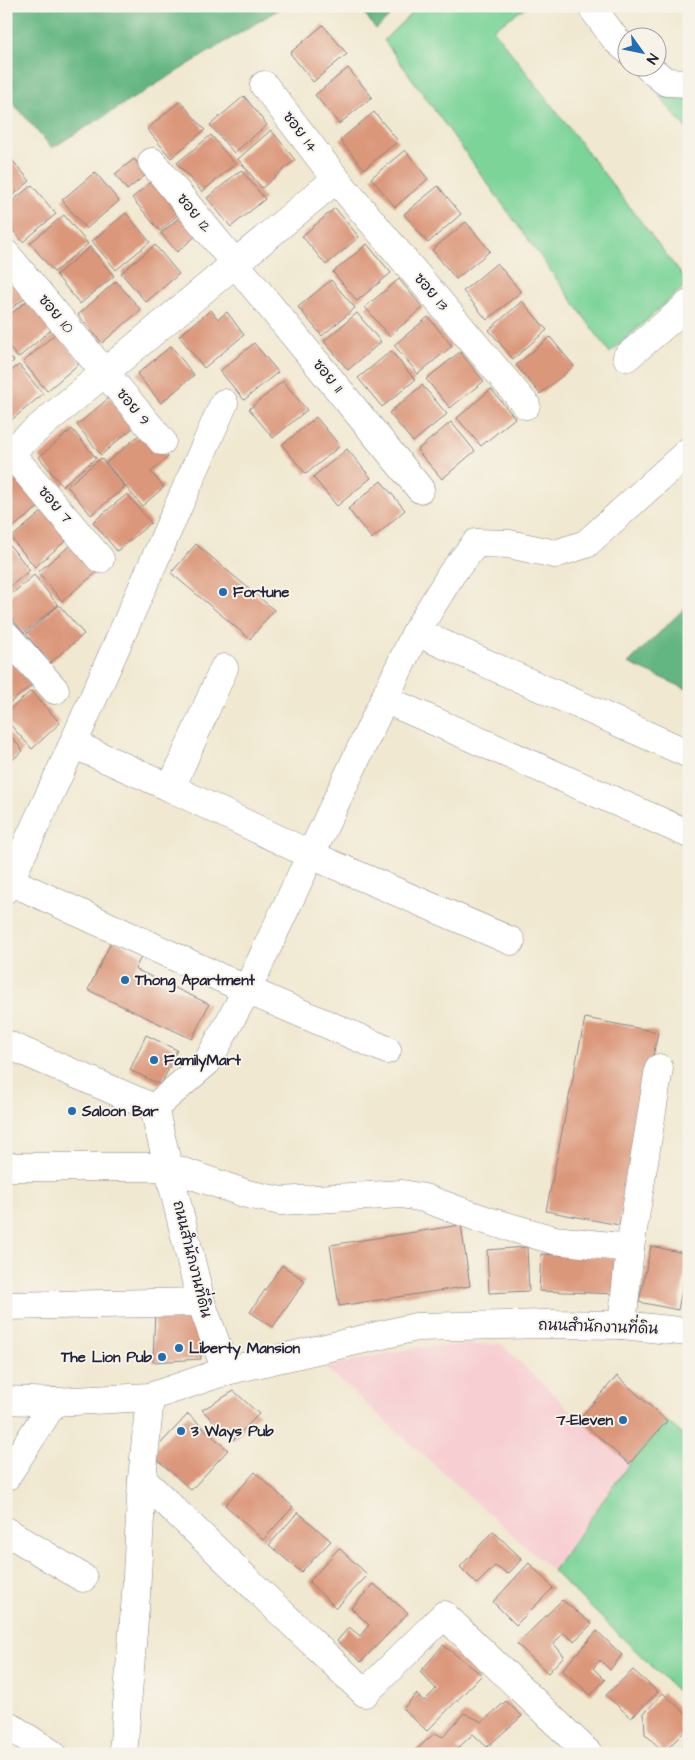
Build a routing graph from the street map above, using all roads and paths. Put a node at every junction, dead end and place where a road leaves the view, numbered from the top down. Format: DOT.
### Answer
graph roads {
  1 [pos="591,6"];
  2 [pos="618,42"];
  3 [pos="661,78"];
  4 [pos="689,83"];
  5 [pos="264,85"];
  6 [pos="152,162"];
  7 [pos="336,179"];
  8 [pos="6,254"];
  9 [pos="235,263"];
  10 [pos="689,304"];
  11 [pos="626,357"];
  12 [pos="105,373"];
  13 [pos="224,403"];
  14 [pos="526,405"];
  15 [pos="162,441"];
  16 [pos="689,451"];
  17 [pos="7,452"];
  18 [pos="420,489"];
  19 [pos="100,558"];
  20 [pos="416,632"];
  21 [pos="6,635"];
  22 [pos="224,668"];
  23 [pos="55,690"];
  24 [pos="384,699"];
  25 [pos="73,744"];
  26 [pos="689,754"];
  27 [pos="171,788"];
  28 [pos="689,834"];
  29 [pos="311,855"];
  30 [pos="8,885"];
  31 [pos="511,941"];
  32 [pos="247,990"];
  33 [pos="6,1044"];
  34 [pos="388,1050"];
  35 [pos="659,1068"];
  36 [pos="154,1108"];
  37 [pos="6,1167"];
  38 [pos="169,1167"];
  39 [pos="630,1248"];
  40 [pos="201,1302"];
  41 [pos="6,1306"];
  42 [pos="622,1325"];
  43 [pos="689,1332"];
  44 [pos="226,1371"];
  45 [pos="150,1397"];
  46 [pos="6,1400"];
  47 [pos="54,1402"];
  48 [pos="6,1477"];
  49 [pos="142,1479"];
  50 [pos="6,1531"];
  51 [pos="83,1578"];
  52 [pos="6,1724"];
  53 [pos="52,1754"];
  54 [pos="123,1754"];
  55 [pos="589,1754"];
  1 -- 2 [label="street"];
  3 -- 4 [label="street"];
  5 -- 7 [label="street, ซอย 14"];
  6 -- 9 [label="street, ซอย 12"];
  7 -- 9 [label="street"];
  7 -- 14 [label="street, ซอย 13"];
  8 -- 12 [label="street, ซอย 10"];
  9 -- 12 [label="street"];
  9 -- 18 [label="street, ซอย 11"];
  10 -- 11 [label="street"];
  12 -- 15 [label="street, ซอย 9"];
  12 -- 17 [label="street"];
  13 -- 25 [label="street"];
  16 -- 20 [label="street"];
  17 -- 19 [label="street, ซอย 7"];
  20 -- 24 [label="street"];
  20 -- 26 [label="street"];
  21 -- 23 [label="street"];
  22 -- 27 [label="street"];
  24 -- 28 [label="street"];
  24 -- 29 [label="street"];
  25 -- 27 [label="street"];
  25 -- 30 [label="street"];
  27 -- 29 [label="street"];
  29 -- 31 [label="street"];
  29 -- 32 [label="street"];
  30 -- 32 [label="street"];
  32 -- 34 [label="street"];
  32 -- 36 [label="street"];
  33 -- 36 [label="street"];
  35 -- 39 [label="street"];
  36 -- 38 [label="street, ถนนสำนักงานที่ดิน"];
  37 -- 38 [label="street"];
  38 -- 39 [label="street"];
  38 -- 40 [label="street, ถนนสำนักงานที่ดิน"];
  39 -- 42 [label="street"];
  40 -- 41 [label="street"];
  40 -- 44 [label="street, ถนนสำนักงานที่ดิน"];
  42 -- 43 [label="street, ถนนสำนักงานที่ดิน"];
  42 -- 44 [label="street, ถนนสำนักงานที่ดิน"];
  44 -- 45 [label="street"];
  45 -- 47 [label="street"];
  45 -- 49 [label="street"];
  46 -- 47 [label="street"];
  47 -- 48 [label="street"];
  49 -- 54 [label="street"];
  49 -- 55 [label="street"];
  50 -- 51 [label="street"];
  52 -- 53 [label="street"];
}
